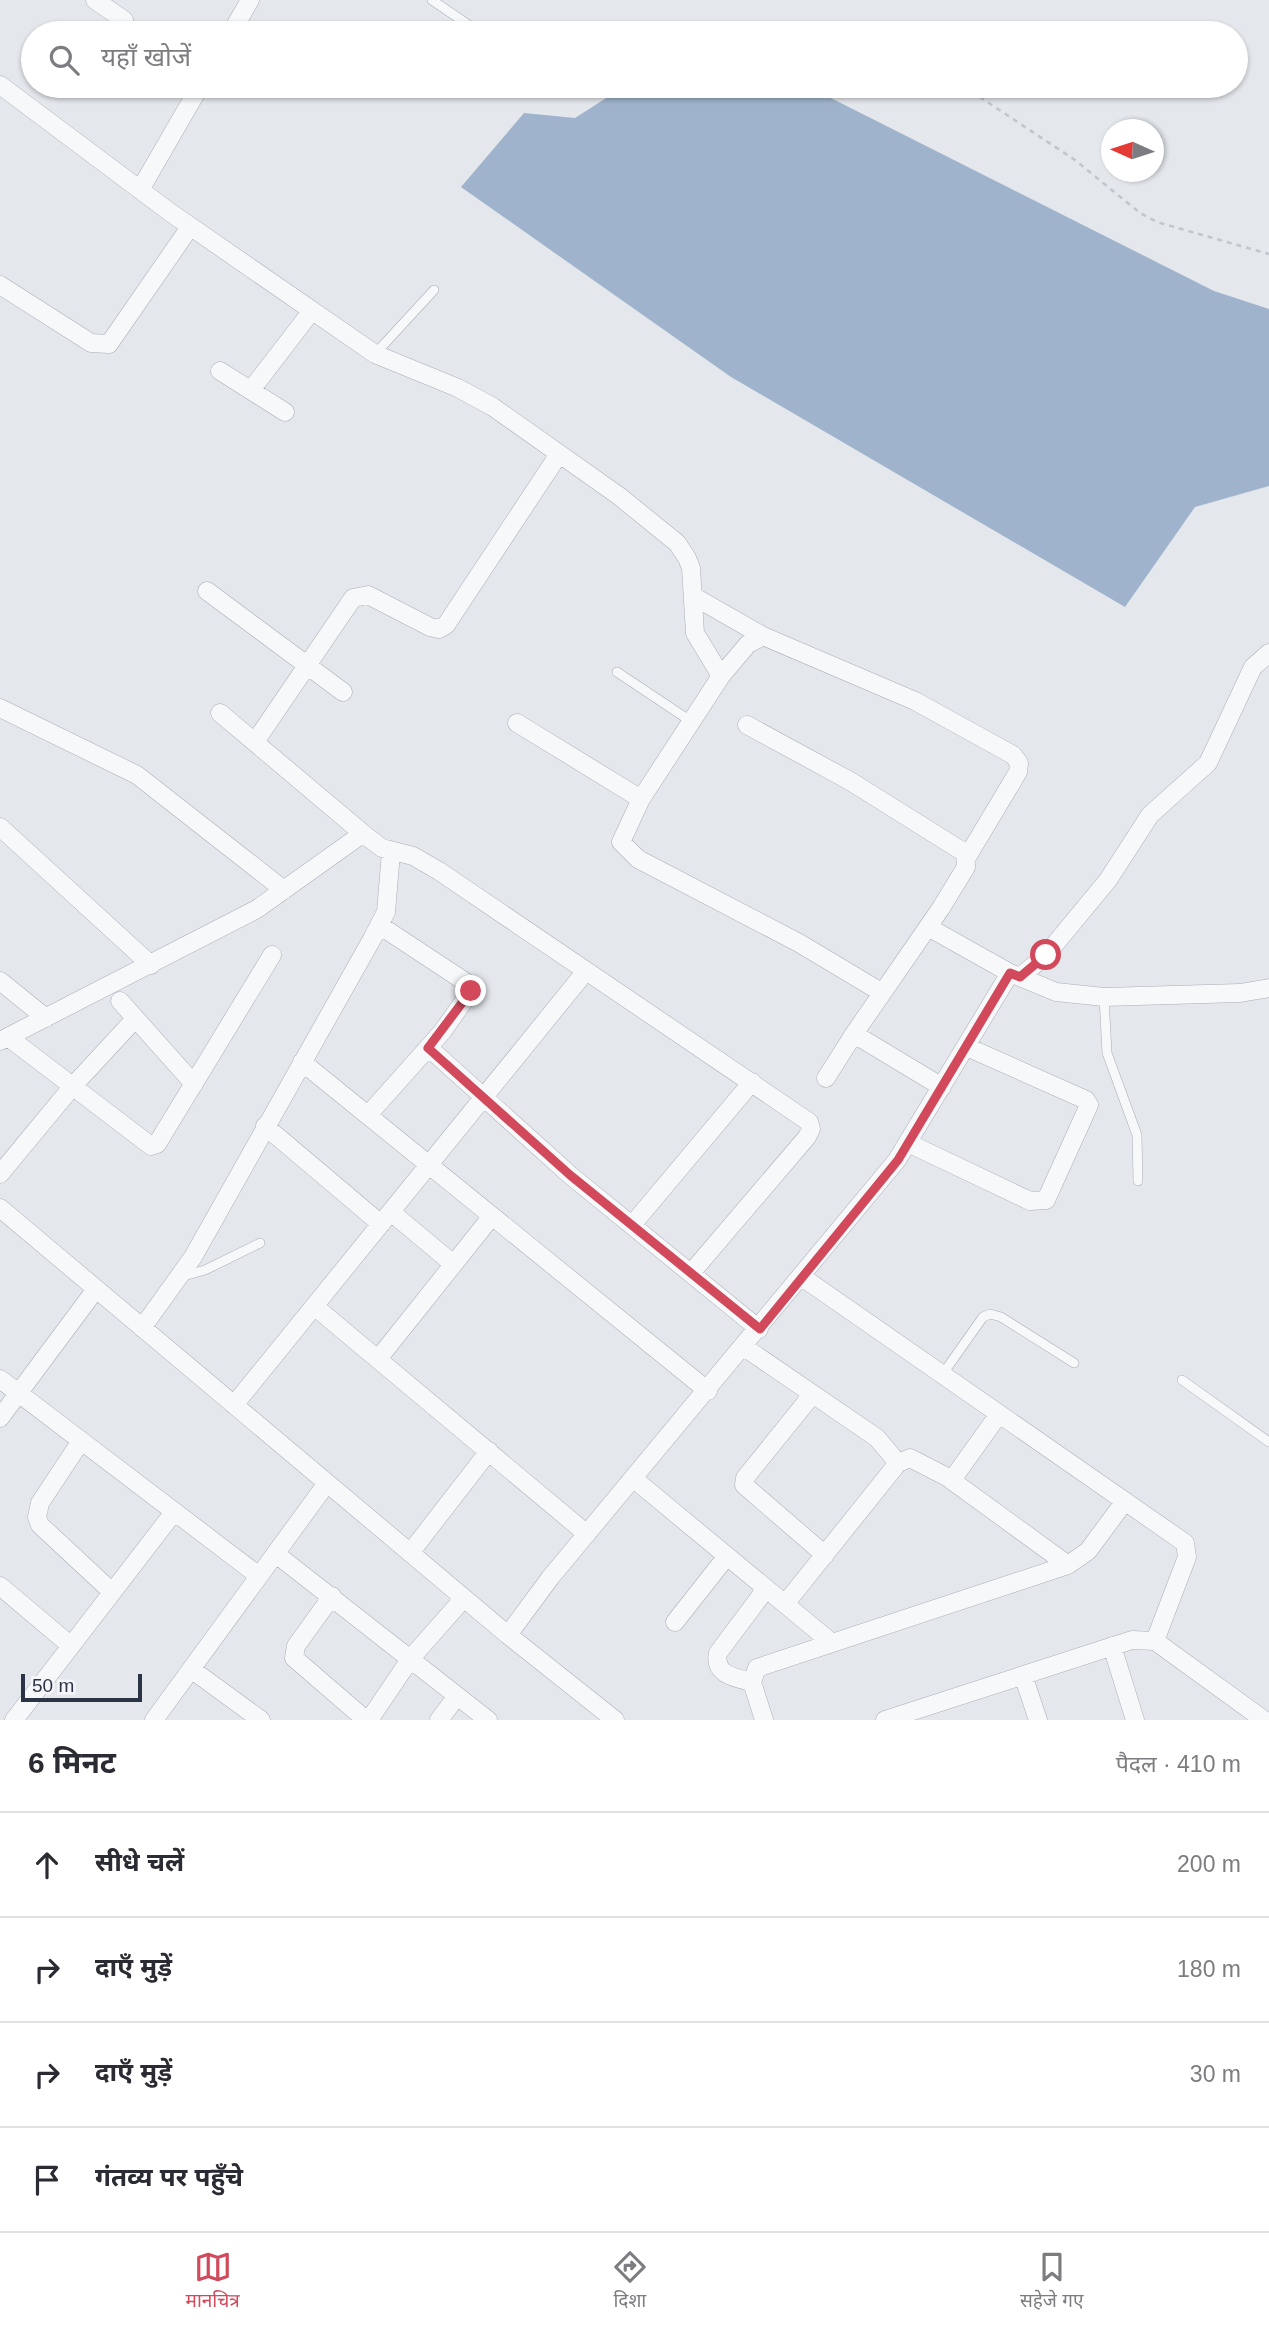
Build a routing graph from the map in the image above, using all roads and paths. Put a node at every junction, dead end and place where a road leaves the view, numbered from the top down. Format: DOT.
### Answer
graph roads {
  1 [pos="95,0"];
  2 [pos="250,0"];
  3 [pos="432,0"];
  4 [pos="124,20"];
  5 [pos="238,21"];
  6 [pos="463,21"];
  7 [pos="0,85"];
  8 [pos="193,98"];
  9 [pos="981,98"];
  10 [pos="140,190"];
  11 [pos="190,227"];
  12 [pos="1269,254"];
  13 [pos="0,285"];
  14 [pos="434,290"];
  15 [pos="311,312"];
  16 [pos="375,354"];
  17 [pos="220,370"];
  18 [pos="251,390"];
  19 [pos="285,412"];
  20 [pos="559,454"];
  21 [pos="207,591"];
  22 [pos="692,596"];
  23 [pos="763,636"];
  24 [pos="1269,653"];
  25 [pos="308,666"];
  26 [pos="617,672"];
  27 [pos="721,676"];
  28 [pos="343,692"];
  29 [pos="0,708"];
  30 [pos="220,713"];
  31 [pos="692,722"];
  32 [pos="517,723"];
  33 [pos="747,725"];
  34 [pos="255,742"];
  35 [pos="641,799"];
  36 [pos="0,827"];
  37 [pos="377,844"];
  38 [pos="966,859"];
  39 [pos="284,890"];
  40 [pos="379,925"];
  41 [pos="928,927"];
  42 [pos="272,954"];
  43 [pos="151,965"];
  44 [pos="586,971"];
  45 [pos="1015,975"];
  46 [pos="0,981"];
  47 [pos="1269,988"];
  48 [pos="881,992"];
  49 [pos="1104,997"];
  50 [pos="120,1001"];
  51 [pos="46,1018"];
  52 [pos="135,1019"];
  53 [pos="854,1034"];
  54 [pos="4,1039"];
  55 [pos="967,1047"];
  56 [pos="428,1048"];
  57 [pos="302,1062"];
  58 [pos="827,1077"];
  59 [pos="752,1082"];
  60 [pos="194,1084"];
  61 [pos="72,1087"];
  62 [pos="942,1087"];
  63 [pos="484,1098"];
  64 [pos="368,1115"];
  65 [pos="265,1126"];
  66 [pos="908,1143"];
  67 [pos="431,1164"];
  68 [pos="0,1174"];
  69 [pos="1138,1181"];
  70 [pos="0,1208"];
  71 [pos="492,1216"];
  72 [pos="386,1218"];
  73 [pos="632,1225"];
  74 [pos="260,1243"];
  75 [pos="452,1263"];
  76 [pos="691,1273"];
  77 [pos="802,1277"];
  78 [pos="179,1278"];
  79 [pos="96,1289"];
  80 [pos="314,1306"];
  81 [pos="142,1328"];
  82 [pos="760,1329"];
  83 [pos="744,1347"];
  84 [pos="378,1359"];
  85 [pos="1074,1363"];
  86 [pos="942,1375"];
  87 [pos="0,1380"];
  88 [pos="1182,1380"];
  89 [pos="708,1391"];
  90 [pos="18,1394"];
  91 [pos="812,1395"];
  92 [pos="234,1405"];
  93 [pos="999,1414"];
  94 [pos="0,1418"];
  95 [pos="82,1441"];
  96 [pos="1269,1441"];
  97 [pos="489,1451"];
  98 [pos="898,1463"];
  99 [pos="947,1478"];
  100 [pos="634,1479"];
  101 [pos="327,1483"];
  102 [pos="1125,1501"];
  103 [pos="174,1512"];
  104 [pos="587,1534"];
  105 [pos="276,1553"];
  106 [pos="410,1553"];
  107 [pos="825,1555"];
  108 [pos="727,1556"];
  109 [pos="1068,1565"];
  110 [pos="259,1576"];
  111 [pos="0,1586"];
  112 [pos="766,1589"];
  113 [pos="111,1592"];
  114 [pos="332,1597"];
  115 [pos="464,1598"];
  116 [pos="785,1604"];
  117 [pos="675,1622"];
  118 [pos="508,1635"];
  119 [pos="1155,1641"];
  120 [pos="832,1643"];
  121 [pos="70,1645"];
  122 [pos="1112,1646"];
  123 [pos="411,1658"];
  124 [pos="191,1669"];
  125 [pos="1023,1675"];
  126 [pos="752,1682"];
  127 [pos="457,1696"];
  128 [pos="605,1716"];
  129 [pos="13,1720"];
  130 [pos="154,1720"];
  131 [pos="261,1720"];
  132 [pos="367,1720"];
  133 [pos="439,1720"];
  134 [pos="488,1720"];
  135 [pos="764,1720"];
  136 [pos="886,1720"];
  137 [pos="1038,1720"];
  138 [pos="1135,1720"];
  139 [pos="1264,1720"];
  1 -- 4 [label="street"];
  2 -- 5 [label="street"];
  3 -- 6 [label="lane"];
  7 -- 10 [label="street"];
  8 -- 10 [label="street"];
  9 -- 12 [label="path"];
  10 -- 11 [label="street"];
  11 -- 13 [label="street"];
  11 -- 15 [label="street"];
  14 -- 16 [label="lane"];
  15 -- 16 [label="street"];
  15 -- 18 [label="street"];
  16 -- 20 [label="street"];
  17 -- 18 [label="street"];
  18 -- 19 [label="street"];
  20 -- 22 [label="street"];
  20 -- 25 [label="street"];
  21 -- 25 [label="street"];
  22 -- 23 [label="street"];
  22 -- 27 [label="street"];
  23 -- 27 [label="street"];
  23 -- 38 [label="street"];
  24 -- 45 [label="street"];
  25 -- 28 [label="street"];
  25 -- 34 [label="street"];
  26 -- 31 [label="lane"];
  27 -- 31 [label="street"];
  29 -- 39 [label="street"];
  30 -- 34 [label="street"];
  31 -- 35 [label="street"];
  32 -- 35 [label="street"];
  33 -- 38 [label="street"];
  34 -- 37 [label="street"];
  35 -- 48 [label="street"];
  36 -- 43 [label="street"];
  37 -- 39 [label="street"];
  37 -- 40 [label="street"];
  37 -- 44 [label="street"];
  38 -- 41 [label="street"];
  39 -- 43 [label="street"];
  40 -- 56 [label="street"];
  40 -- 57 [label="street"];
  41 -- 45 [label="street"];
  41 -- 48 [label="street"];
  42 -- 60 [label="street"];
  43 -- 51 [label="street"];
  44 -- 59 [label="street"];
  44 -- 63 [label="street"];
  45 -- 49 [label="street"];
  45 -- 55 [label="street"];
  46 -- 51 [label="street"];
  47 -- 49 [label="street"];
  48 -- 53 [label="street"];
  49 -- 69 [label="lane"];
  50 -- 52 [label="street"];
  51 -- 54 [label="street"];
  52 -- 60 [label="street"];
  52 -- 61 [label="street"];
  53 -- 58 [label="street"];
  53 -- 62 [label="street"];
  54 -- 61 [label="street"];
  55 -- 62 [label="street"];
  55 -- 66 [label="street"];
  56 -- 63 [label="street"];
  56 -- 64 [label="street"];
  57 -- 64 [label="street"];
  57 -- 65 [label="street"];
  59 -- 73 [label="street"];
  59 -- 76 [label="street"];
  60 -- 61 [label="street"];
  61 -- 68 [label="street"];
  62 -- 66 [label="street"];
  63 -- 67 [label="street"];
  63 -- 73 [label="street"];
  64 -- 67 [label="street"];
  65 -- 72 [label="street"];
  65 -- 78 [label="street"];
  66 -- 77 [label="street"];
  67 -- 71 [label="street"];
  67 -- 72 [label="street"];
  70 -- 79 [label="street"];
  71 -- 75 [label="street"];
  71 -- 89 [label="street"];
  72 -- 75 [label="street"];
  72 -- 80 [label="street"];
  73 -- 76 [label="street"];
  74 -- 78 [label="lane"];
  75 -- 84 [label="street"];
  76 -- 82 [label="street"];
  77 -- 82 [label="street"];
  77 -- 86 [label="street"];
  78 -- 81 [label="street"];
  79 -- 81 [label="street"];
  79 -- 90 [label="street"];
  80 -- 84 [label="street"];
  80 -- 92 [label="street"];
  81 -- 92 [label="street"];
  82 -- 83 [label="street"];
  83 -- 89 [label="street"];
  83 -- 91 [label="street"];
  84 -- 97 [label="street"];
  85 -- 86 [label="lane"];
  86 -- 93 [label="street"];
  87 -- 90 [label="street"];
  88 -- 96 [label="lane"];
  89 -- 100 [label="street"];
  90 -- 94 [label="street"];
  90 -- 95 [label="street"];
  91 -- 98 [label="street"];
  91 -- 107 [label="street"];
  92 -- 101 [label="street"];
  93 -- 99 [label="street"];
  93 -- 102 [label="street"];
  95 -- 103 [label="street"];
  95 -- 113 [label="street"];
  97 -- 104 [label="street"];
  97 -- 106 [label="street"];
  98 -- 99 [label="street"];
  98 -- 107 [label="street"];
  99 -- 109 [label="street"];
  100 -- 104 [label="street"];
  100 -- 108 [label="street"];
  101 -- 105 [label="street"];
  101 -- 106 [label="street"];
  102 -- 109 [label="street"];
  102 -- 119 [label="street"];
  103 -- 110 [label="street"];
  103 -- 113 [label="street"];
  104 -- 118 [label="street"];
  105 -- 110 [label="street"];
  105 -- 114 [label="street"];
  106 -- 115 [label="street"];
  107 -- 116 [label="street"];
  108 -- 112 [label="street"];
  108 -- 117 [label="street"];
  109 -- 120 [label="street"];
  110 -- 124 [label="street"];
  111 -- 121 [label="street"];
  112 -- 116 [label="street"];
  112 -- 126 [label="street"];
  113 -- 121 [label="street"];
  114 -- 123 [label="street"];
  114 -- 132 [label="street"];
  115 -- 118 [label="street"];
  115 -- 123 [label="street"];
  116 -- 120 [label="street"];
  118 -- 128 [label="street"];
  119 -- 122 [label="street"];
  119 -- 139 [label="street"];
  120 -- 126 [label="street"];
  121 -- 129 [label="street"];
  122 -- 125 [label="street"];
  122 -- 138 [label="street"];
  123 -- 127 [label="street"];
  123 -- 132 [label="street"];
  124 -- 130 [label="street"];
  124 -- 131 [label="street"];
  125 -- 136 [label="street"];
  125 -- 137 [label="street"];
  126 -- 135 [label="street"];
  127 -- 133 [label="street"];
  127 -- 134 [label="street"];
}
